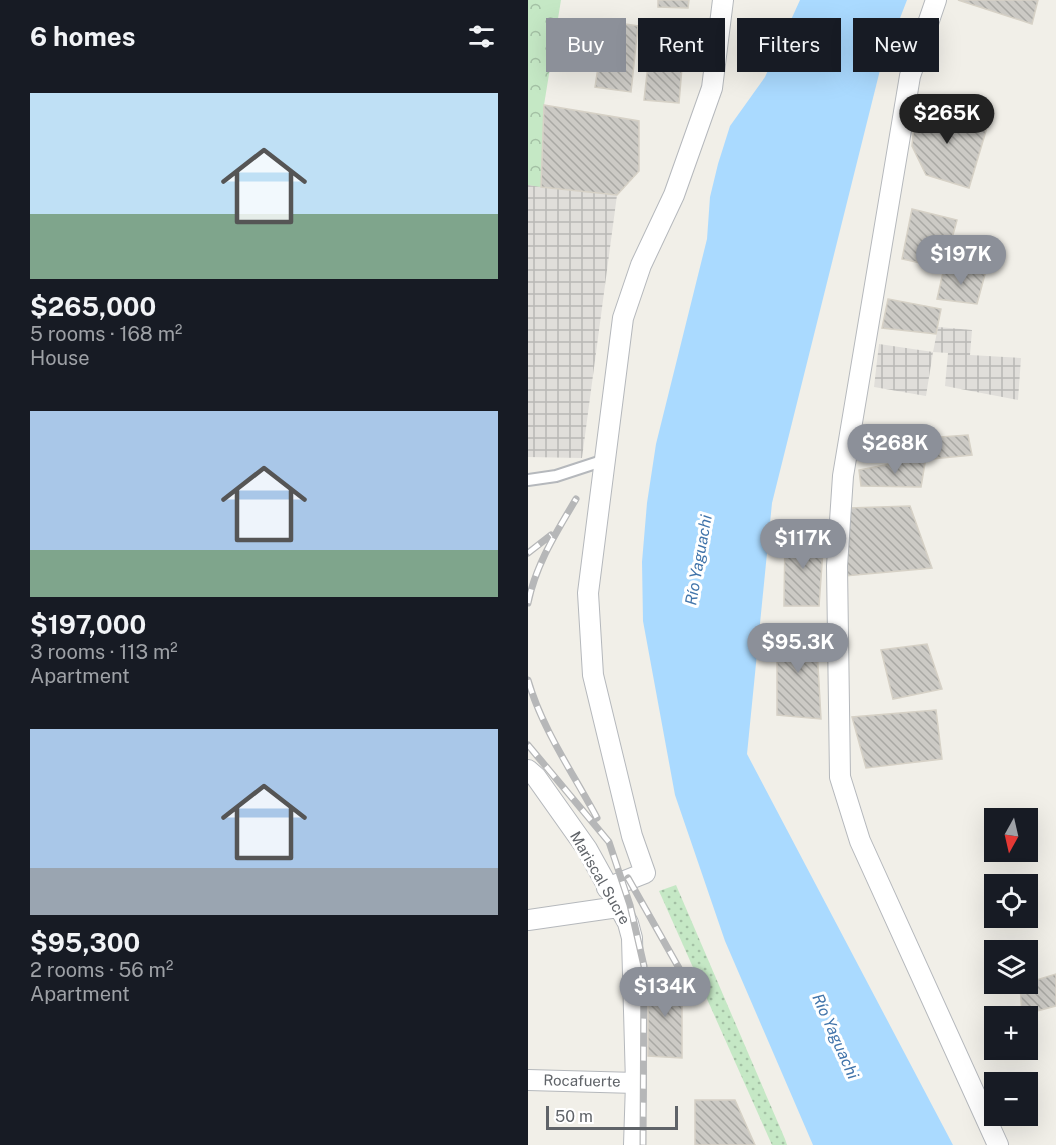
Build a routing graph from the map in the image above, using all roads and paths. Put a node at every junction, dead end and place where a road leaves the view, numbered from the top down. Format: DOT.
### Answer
graph roads {
  1 [pos="723,0"];
  2 [pos="936,0"];
  3 [pos="605,460"];
  4 [pos="528,480"];
  5 [pos="528,770"];
  6 [pos="607,888"];
  7 [pos="618,907"];
  8 [pos="528,920"];
  9 [pos="528,1080"];
  10 [pos="636,1083"];
  11 [pos="634,1145"];
  12 [pos="998,1145"];
  1 -- 3 [label="street"];
  2 -- 12 [label="street"];
  3 -- 4 [label="lane"];
  3 -- 6 [label="street"];
  5 -- 6 [label="street, Mariscal Sucre"];
  6 -- 7 [label="street, Mariscal Sucre"];
  7 -- 8 [label="street"];
  7 -- 10 [label="street, Mariscal Sucre"];
  9 -- 10 [label="street, Rocafuerte"];
  10 -- 11 [label="street, Mariscal Sucre"];
}
